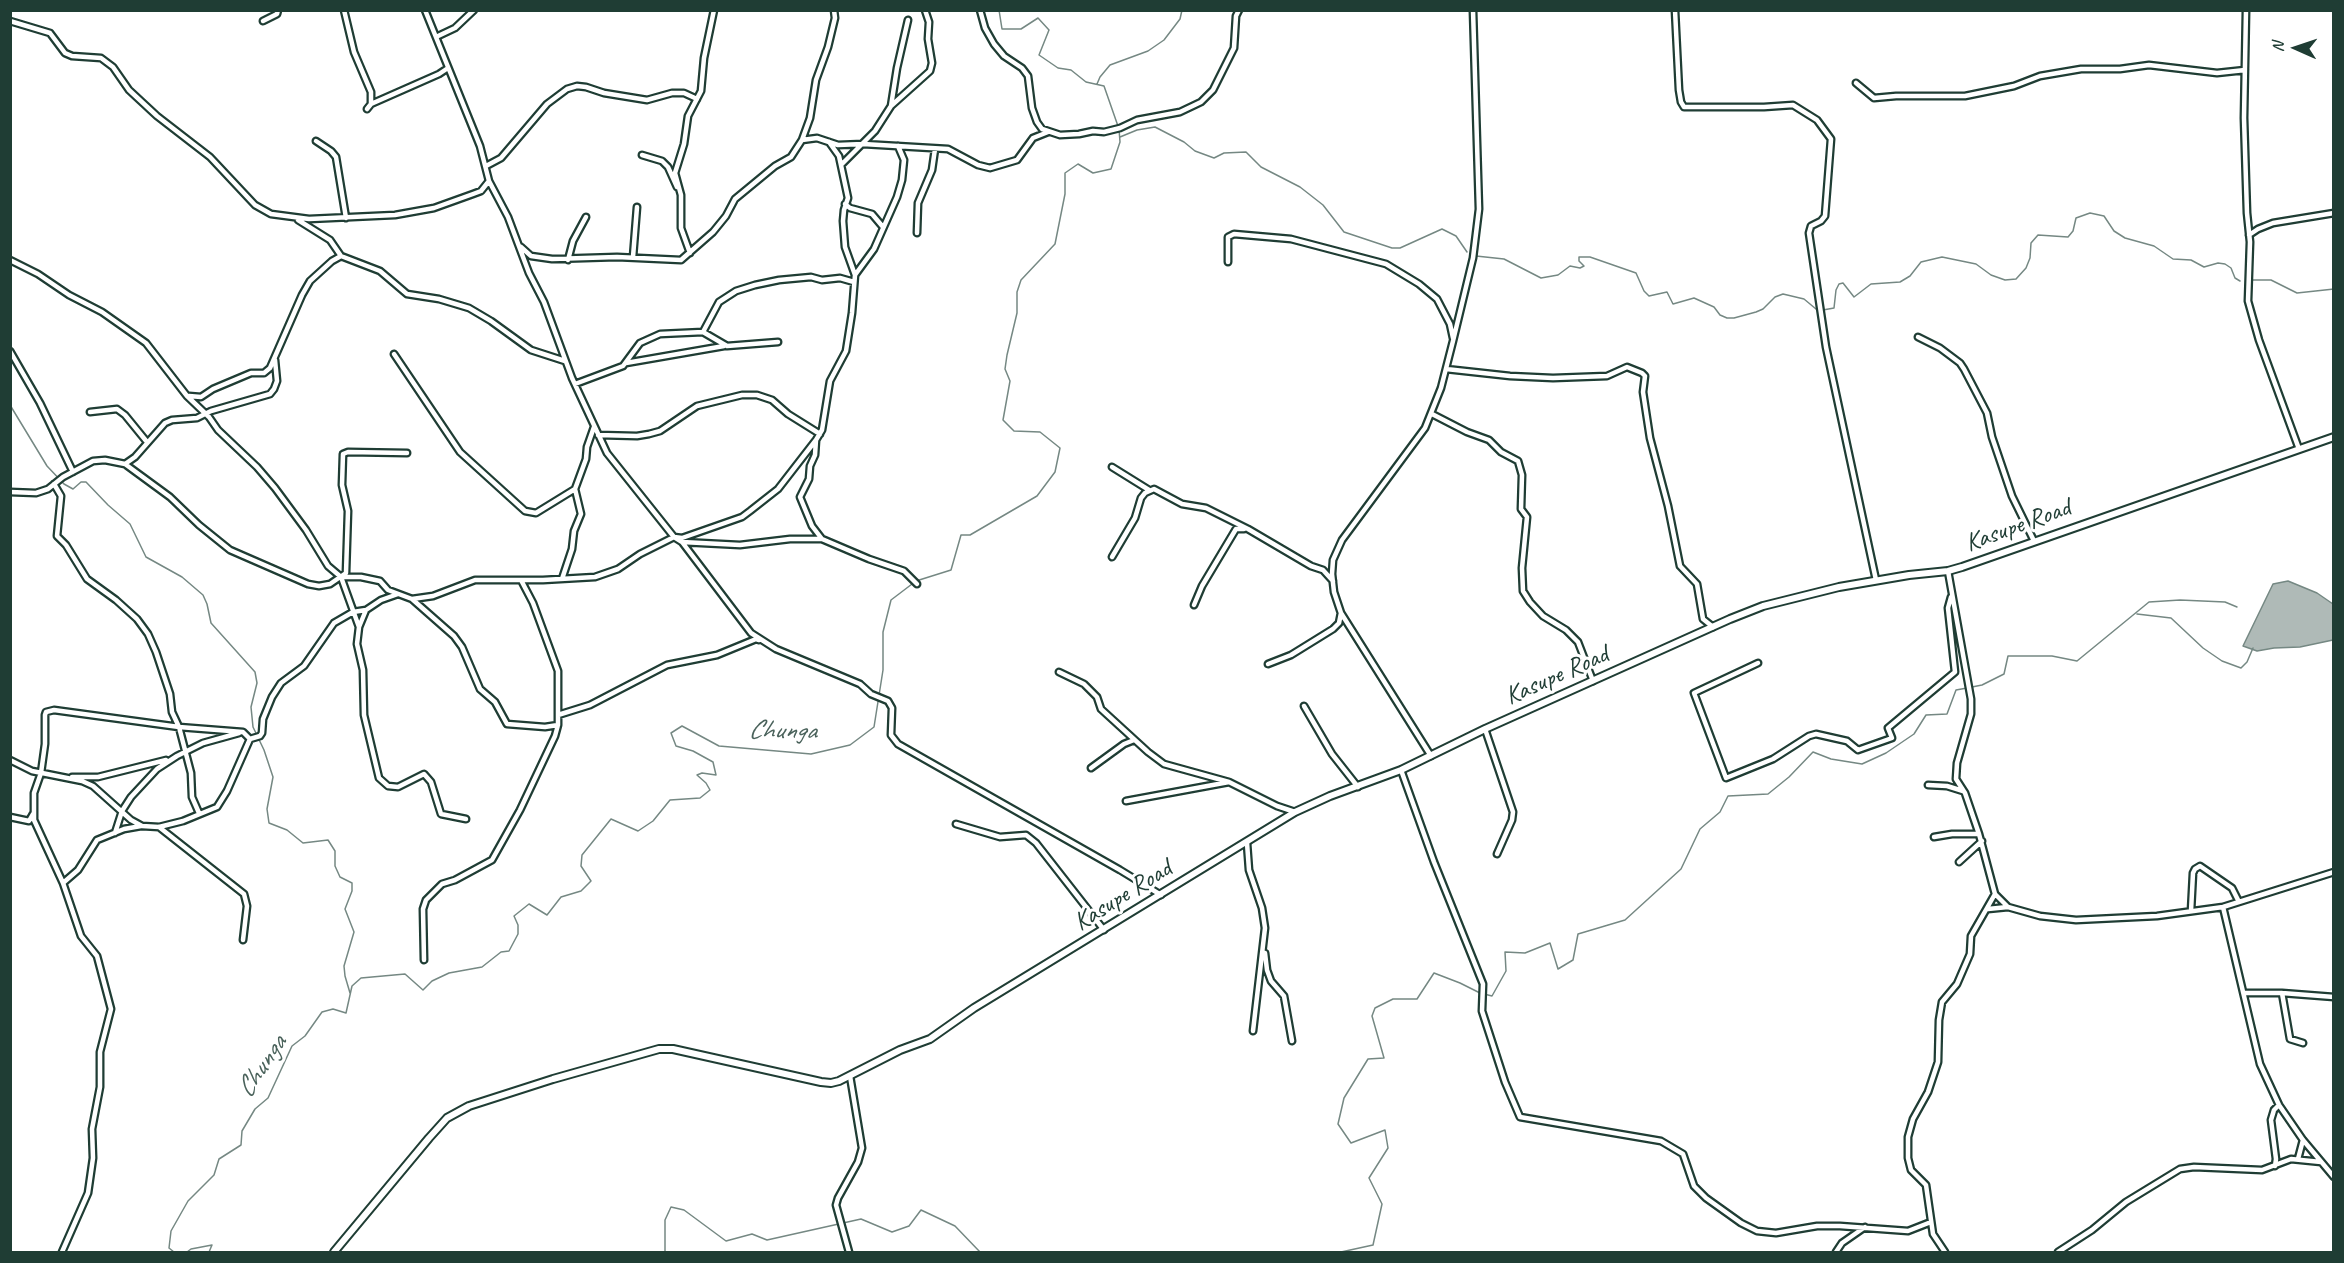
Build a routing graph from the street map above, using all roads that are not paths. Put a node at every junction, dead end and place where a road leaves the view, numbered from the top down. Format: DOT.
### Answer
graph roads {
  1 [pos="278,10"];
  2 [pos="344,10"];
  3 [pos="425,10"];
  4 [pos="474,10"];
  5 [pos="714,10"];
  6 [pos="834,10"];
  7 [pos="925,10"];
  8 [pos="980,10"];
  9 [pos="1239,10"];
  10 [pos="1473,10"];
  11 [pos="1676,10"];
  12 [pos="2246,10"];
  13 [pos="908,20"];
  14 [pos="10,21"];
  15 [pos="263,21"];
  16 [pos="436,37"];
  17 [pos="448,68"];
  18 [pos="2245,70"];
  19 [pos="1856,83"];
  20 [pos="698,99"];
  21 [pos="371,104"];
  22 [pos="891,106"];
  23 [pos="367,109"];
  24 [pos="1048,132"];
  25 [pos="802,140"];
  26 [pos="316,141"];
  27 [pos="829,142"];
  28 [pos="863,144"];
  29 [pos="898,146"];
  30 [pos="935,149"];
  31 [pos="642,155"];
  32 [pos="842,164"];
  33 [pos="486,166"];
  34 [pos="489,181"];
  35 [pos="681,195"];
  36 [pos="846,204"];
  37 [pos="637,207"];
  38 [pos="2334,213"];
  39 [pos="586,217"];
  40 [pos="296,218"];
  41 [pos="346,218"];
  42 [pos="883,227"];
  43 [pos="917,232"];
  44 [pos="2250,235"];
  45 [pos="520,247"];
  46 [pos="690,254"];
  47 [pos="341,256"];
  48 [pos="633,257"];
  49 [pos="10,260"];
  50 [pos="568,260"];
  51 [pos="1228,261"];
  52 [pos="855,275"];
  53 [pos="854,282"];
  54 [pos="703,332"];
  55 [pos="1918,337"];
  56 [pos="1453,341"];
  57 [pos="778,342"];
  58 [pos="725,345"];
  59 [pos="10,351"];
  60 [pos="394,354"];
  61 [pos="275,360"];
  62 [pos="565,361"];
  63 [pos="626,363"];
  64 [pos="1446,369"];
  65 [pos="575,384"];
  66 [pos="187,396"];
  67 [pos="90,412"];
  68 [pos="207,414"];
  69 [pos="1432,414"];
  70 [pos="594,427"];
  71 [pos="820,434"];
  72 [pos="598,435"];
  73 [pos="2334,437"];
  74 [pos="816,440"];
  75 [pos="147,442"];
  76 [pos="2300,449"];
  77 [pos="407,453"];
  78 [pos="125,464"];
  79 [pos="1112,467"];
  80 [pos="73,471"];
  81 [pos="54,484"];
  82 [pos="575,489"];
  83 [pos="1149,490"];
  84 [pos="10,492"];
  85 [pos="1247,528"];
  86 [pos="674,537"];
  87 [pos="822,539"];
  88 [pos="2034,541"];
  89 [pos="682,542"];
  90 [pos="1112,557"];
  91 [pos="1948,571"];
  92 [pos="341,577"];
  93 [pos="562,579"];
  94 [pos="521,580"];
  95 [pos="1876,580"];
  96 [pos="1333,581"];
  97 [pos="915,582"];
  98 [pos="398,594"];
  99 [pos="1952,594"];
  100 [pos="412,599"];
  101 [pos="1194,605"];
  102 [pos="366,610"];
  103 [pos="353,612"];
  104 [pos="1341,613"];
  105 [pos="358,627"];
  106 [pos="1713,627"];
  107 [pos="761,641"];
  108 [pos="1758,663"];
  109 [pos="1268,664"];
  110 [pos="1059,672"];
  111 [pos="1593,681"];
  112 [pos="1304,706"];
  113 [pos="558,715"];
  114 [pos="558,725"];
  115 [pos="179,727"];
  116 [pos="1485,729"];
  117 [pos="243,732"];
  118 [pos="249,739"];
  119 [pos="1134,740"];
  120 [pos="185,752"];
  121 [pos="1431,756"];
  122 [pos="170,759"];
  123 [pos="10,760"];
  124 [pos="1091,768"];
  125 [pos="1401,770"];
  126 [pos="41,773"];
  127 [pos="60,777"];
  128 [pos="1229,782"];
  129 [pos="1928,785"];
  130 [pos="1358,787"];
  131 [pos="1963,791"];
  132 [pos="1126,801"];
  133 [pos="122,811"];
  134 [pos="1295,812"];
  135 [pos="199,813"];
  136 [pos="33,814"];
  137 [pos="10,816"];
  138 [pos="466,819"];
  139 [pos="956,824"];
  140 [pos="142,826"];
  141 [pos="159,827"];
  142 [pos="115,833"];
  143 [pos="1979,834"];
  144 [pos="1934,837"];
  145 [pos="1982,841"];
  146 [pos="1247,843"];
  147 [pos="1497,854"];
  148 [pos="1959,862"];
  149 [pos="2334,872"];
  150 [pos="63,883"];
  151 [pos="1995,894"];
  152 [pos="1161,895"];
  153 [pos="2240,902"];
  154 [pos="2008,907"];
  155 [pos="2223,907"];
  156 [pos="1988,909"];
  157 [pos="2191,911"];
  158 [pos="1104,930"];
  159 [pos="243,940"];
  160 [pos="1264,944"];
  161 [pos="424,960"];
  162 [pos="2245,993"];
  163 [pos="2282,993"];
  164 [pos="2334,997"];
  165 [pos="1253,1031"];
  166 [pos="1292,1041"];
  167 [pos="2303,1043"];
  168 [pos="850,1076"];
  169 [pos="2279,1105"];
  170 [pos="2303,1140"];
  171 [pos="2298,1159"];
  172 [pos="2321,1162"];
  173 [pos="2275,1166"];
  174 [pos="2334,1177"];
  175 [pos="1931,1222"];
  176 [pos="1865,1227"];
  177 [pos="62,1252"];
  178 [pos="334,1252"];
  179 [pos="849,1252"];
  180 [pos="1836,1252"];
  181 [pos="1945,1252"];
  182 [pos="2058,1252"];
  1 -- 15 [label="street"];
  2 -- 21 [label="street"];
  3 -- 16 [label="street"];
  4 -- 16 [label="street"];
  5 -- 20 [label="street"];
  6 -- 25 [label="street"];
  7 -- 22 [label="street"];
  8 -- 24 [label="street"];
  9 -- 24 [label="street"];
  10 -- 56 [label="street"];
  11 -- 95 [label="street"];
  12 -- 18 [label="street"];
  13 -- 22 [label="street"];
  14 -- 40 [label="street"];
  16 -- 17 [label="street"];
  17 -- 21 [label="street"];
  17 -- 33 [label="street"];
  18 -- 19 [label="street"];
  18 -- 44 [label="street"];
  20 -- 33 [label="street"];
  20 -- 35 [label="street"];
  21 -- 23 [label="street"];
  22 -- 28 [label="street"];
  24 -- 30 [label="street"];
  25 -- 27 [label="street"];
  25 -- 46 [label="street"];
  26 -- 41 [label="street"];
  27 -- 28 [label="street"];
  27 -- 32 [label="street"];
  28 -- 29 [label="street"];
  28 -- 32 [label="street"];
  29 -- 30 [label="street"];
  29 -- 42 [label="street"];
  30 -- 43 [label="street"];
  31 -- 35 [label="street"];
  32 -- 36 [label="street"];
  33 -- 34 [label="street"];
  34 -- 41 [label="street"];
  34 -- 45 [label="street"];
  35 -- 46 [label="street"];
  36 -- 42 [label="street"];
  36 -- 52 [label="street"];
  37 -- 48 [label="street"];
  38 -- 44 [label="street"];
  39 -- 50 [label="street"];
  40 -- 41 [label="street"];
  40 -- 47 [label="street"];
  42 -- 52 [label="street"];
  44 -- 76 [label="street"];
  45 -- 50 [label="street"];
  45 -- 62 [label="street"];
  46 -- 48 [label="street"];
  47 -- 61 [label="street"];
  47 -- 62 [label="street"];
  48 -- 50 [label="street"];
  49 -- 66 [label="street"];
  51 -- 56 [label="street"];
  52 -- 53 [label="street"];
  53 -- 54 [label="street"];
  53 -- 71 [label="street"];
  54 -- 58 [label="street"];
  54 -- 63 [label="street"];
  55 -- 88 [label="street"];
  56 -- 64 [label="street"];
  57 -- 58 [label="street"];
  58 -- 63 [label="street"];
  59 -- 80 [label="street"];
  60 -- 82 [label="street"];
  61 -- 66 [label="street"];
  61 -- 68 [label="street"];
  62 -- 65 [label="street"];
  63 -- 65 [label="street"];
  64 -- 69 [label="street"];
  64 -- 106 [label="street"];
  65 -- 70 [label="street"];
  66 -- 68 [label="street"];
  67 -- 75 [label="street"];
  68 -- 75 [label="street"];
  68 -- 92 [label="street"];
  69 -- 96 [label="street"];
  69 -- 111 [label="street"];
  70 -- 72 [label="street"];
  70 -- 82 [label="street"];
  71 -- 72 [label="street"];
  71 -- 74 [label="street"];
  72 -- 86 [label="street"];
  73 -- 76 [label="street, Kasupe Road"];
  74 -- 86 [label="street"];
  74 -- 87 [label="street"];
  75 -- 78 [label="street"];
  76 -- 88 [label="street, Kasupe Road"];
  77 -- 92 [label="street"];
  78 -- 80 [label="street"];
  78 -- 92 [label="street"];
  79 -- 83 [label="street"];
  80 -- 81 [label="street"];
  81 -- 84 [label="street"];
  81 -- 115 [label="street"];
  82 -- 93 [label="street"];
  83 -- 85 [label="street"];
  83 -- 90 [label="street"];
  85 -- 96 [label="street"];
  85 -- 101 [label="street"];
  86 -- 89 [label="street"];
  86 -- 93 [label="street"];
  87 -- 89 [label="street"];
  87 -- 97 [label="street"];
  88 -- 91 [label="street, Kasupe Road"];
  89 -- 107 [label="street"];
  91 -- 95 [label="street, Kasupe Road"];
  91 -- 99 [label="street"];
  92 -- 98 [label="street"];
  92 -- 103 [label="street"];
  93 -- 94 [label="street"];
  94 -- 100 [label="street"];
  94 -- 113 [label="street"];
  95 -- 106 [label="street, Kasupe Road"];
  96 -- 104 [label="street"];
  98 -- 100 [label="street"];
  98 -- 102 [label="street"];
  99 -- 108 [label="street"];
  99 -- 131 [label="street"];
  100 -- 114 [label="street"];
  102 -- 103 [label="street"];
  102 -- 105 [label="street"];
  103 -- 105 [label="street"];
  103 -- 118 [label="street"];
  104 -- 109 [label="street"];
  104 -- 121 [label="street"];
  105 -- 138 [label="street"];
  106 -- 111 [label="street, Kasupe Road"];
  107 -- 113 [label="street"];
  107 -- 152 [label="street"];
  110 -- 119 [label="street"];
  111 -- 116 [label="street, Kasupe Road"];
  112 -- 130 [label="street"];
  113 -- 114 [label="street"];
  114 -- 161 [label="street"];
  115 -- 117 [label="street"];
  115 -- 120 [label="street"];
  115 -- 126 [label="street"];
  116 -- 121 [label="street, Kasupe Road"];
  116 -- 147 [label="street"];
  117 -- 118 [label="street"];
  117 -- 120 [label="street"];
  118 -- 135 [label="street"];
  119 -- 124 [label="street"];
  119 -- 128 [label="street"];
  120 -- 122 [label="street"];
  120 -- 135 [label="street"];
  121 -- 125 [label="street, Kasupe Road"];
  122 -- 127 [label="street"];
  122 -- 133 [label="street"];
  123 -- 126 [label="street"];
  125 -- 130 [label="street, Kasupe Road"];
  125 -- 176 [label="street"];
  126 -- 127 [label="street"];
  126 -- 136 [label="street"];
  127 -- 133 [label="street"];
  128 -- 132 [label="street"];
  128 -- 134 [label="street"];
  129 -- 131 [label="street"];
  130 -- 134 [label="street, Kasupe Road"];
  131 -- 143 [label="street"];
  133 -- 140 [label="street"];
  133 -- 142 [label="street"];
  134 -- 146 [label="street, Kasupe Road"];
  135 -- 141 [label="street"];
  136 -- 137 [label="street"];
  136 -- 150 [label="street"];
  139 -- 158 [label="street"];
  140 -- 141 [label="street"];
  140 -- 142 [label="street"];
  141 -- 159 [label="street"];
  142 -- 150 [label="street"];
  143 -- 144 [label="street"];
  143 -- 145 [label="street"];
  145 -- 148 [label="street"];
  145 -- 151 [label="street"];
  146 -- 152 [label="street, Kasupe Road"];
  146 -- 160 [label="street"];
  149 -- 153 [label="street"];
  150 -- 177 [label="street"];
  151 -- 154 [label="street"];
  151 -- 156 [label="street"];
  152 -- 158 [label="street, Kasupe Road"];
  153 -- 155 [label="street"];
  153 -- 157 [label="street"];
  154 -- 156 [label="street"];
  154 -- 157 [label="street"];
  155 -- 157 [label="street"];
  155 -- 162 [label="street"];
  156 -- 175 [label="street"];
  158 -- 168 [label="street, Kasupe Road"];
  160 -- 165 [label="street"];
  160 -- 166 [label="street"];
  162 -- 163 [label="street"];
  162 -- 169 [label="street"];
  163 -- 164 [label="street"];
  163 -- 167 [label="street"];
  168 -- 178 [label="street, Kasupe Road"];
  168 -- 179 [label="street"];
  169 -- 170 [label="street"];
  169 -- 173 [label="street"];
  170 -- 171 [label="street"];
  170 -- 172 [label="street"];
  171 -- 172 [label="street"];
  171 -- 173 [label="street"];
  172 -- 174 [label="street"];
  173 -- 182 [label="street"];
  175 -- 176 [label="street"];
  175 -- 181 [label="street"];
  176 -- 180 [label="street"];
}
